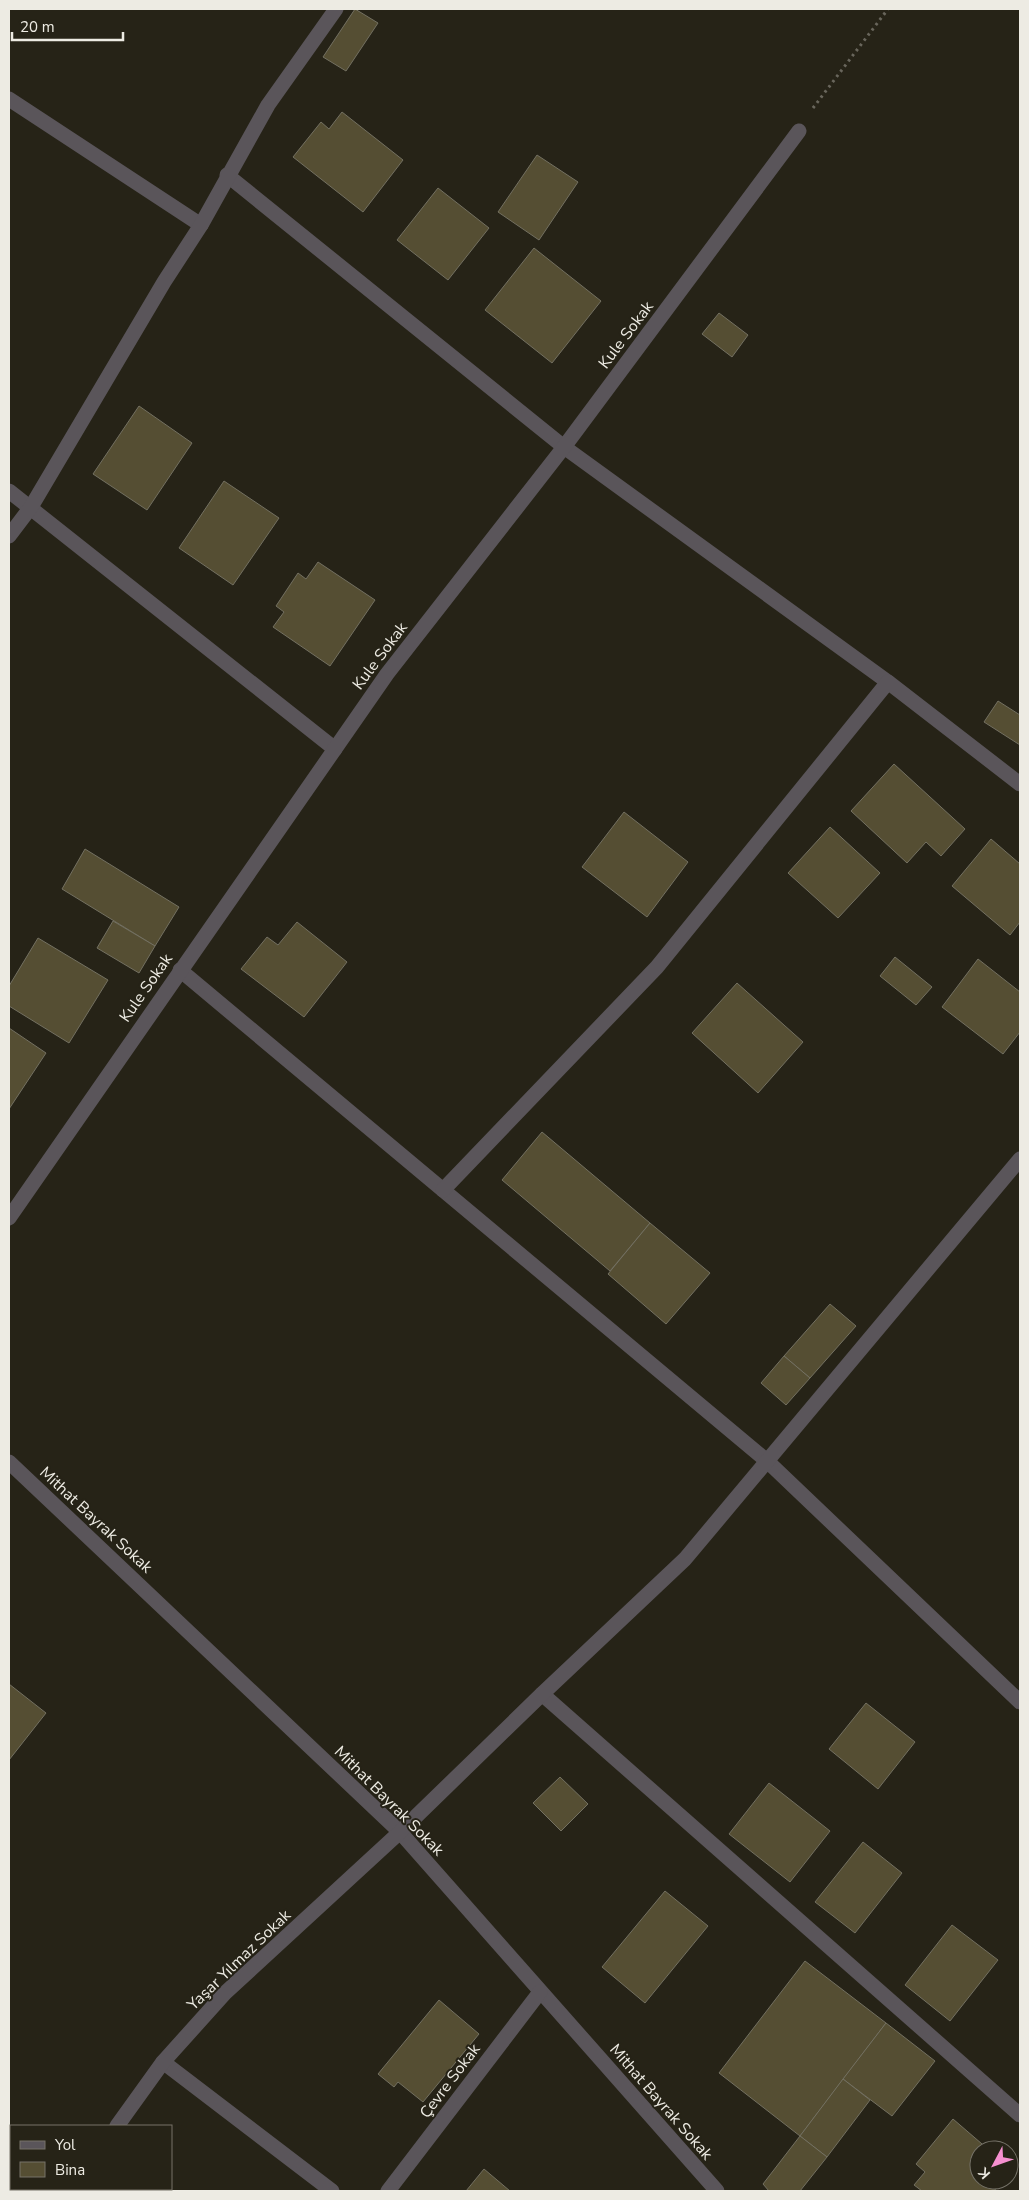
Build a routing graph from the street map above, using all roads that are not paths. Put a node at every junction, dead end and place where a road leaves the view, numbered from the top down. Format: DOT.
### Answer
graph roads {
  1 [pos="336,9"];
  2 [pos="9,99"];
  3 [pos="799,131"];
  4 [pos="228,175"];
  5 [pos="201,225"];
  6 [pos="564,447"];
  7 [pos="9,491"];
  8 [pos="31,508"];
  9 [pos="9,536"];
  10 [pos="888,682"];
  11 [pos="335,749"];
  12 [pos="1020,784"];
  13 [pos="180,970"];
  14 [pos="1018,1168"];
  15 [pos="443,1190"];
  16 [pos="9,1218"];
  17 [pos="767,1461"];
  18 [pos="9,1462"];
  19 [pos="542,1694"];
  20 [pos="1020,1702"];
  21 [pos="400,1832"];
  22 [pos="540,1992"];
  23 [pos="163,2062"];
  24 [pos="1020,2115"];
  25 [pos="118,2125"];
  26 [pos="332,2191"];
  27 [pos="388,2191"];
  28 [pos="716,2191"];
  1 -- 4 [label="street"];
  2 -- 5 [label="street"];
  3 -- 6 [label="street, Kule Sokak"];
  4 -- 5 [label="street"];
  4 -- 6 [label="street"];
  5 -- 8 [label="street"];
  6 -- 10 [label="street"];
  6 -- 11 [label="street, Kule Sokak"];
  7 -- 8 [label="street"];
  8 -- 9 [label="street"];
  8 -- 11 [label="street"];
  10 -- 12 [label="street"];
  10 -- 15 [label="street"];
  11 -- 13 [label="street, Kule Sokak"];
  13 -- 15 [label="street"];
  13 -- 16 [label="street, Kule Sokak"];
  14 -- 17 [label="street, Yaşar Yılmaz Sokak"];
  15 -- 17 [label="street"];
  17 -- 19 [label="street, Yaşar Yılmaz Sokak"];
  17 -- 20 [label="street"];
  18 -- 21 [label="street, Mithat Bayrak Sokak"];
  19 -- 21 [label="street, Yaşar Yılmaz Sokak"];
  19 -- 24 [label="street"];
  21 -- 22 [label="street, Mithat Bayrak Sokak"];
  21 -- 23 [label="street, Yaşar Yılmaz Sokak"];
  22 -- 27 [label="street, Çevre Sokak"];
  22 -- 28 [label="street, Mithat Bayrak Sokak"];
  23 -- 25 [label="street, Yaşar Yılmaz Sokak"];
  23 -- 26 [label="street"];
}
